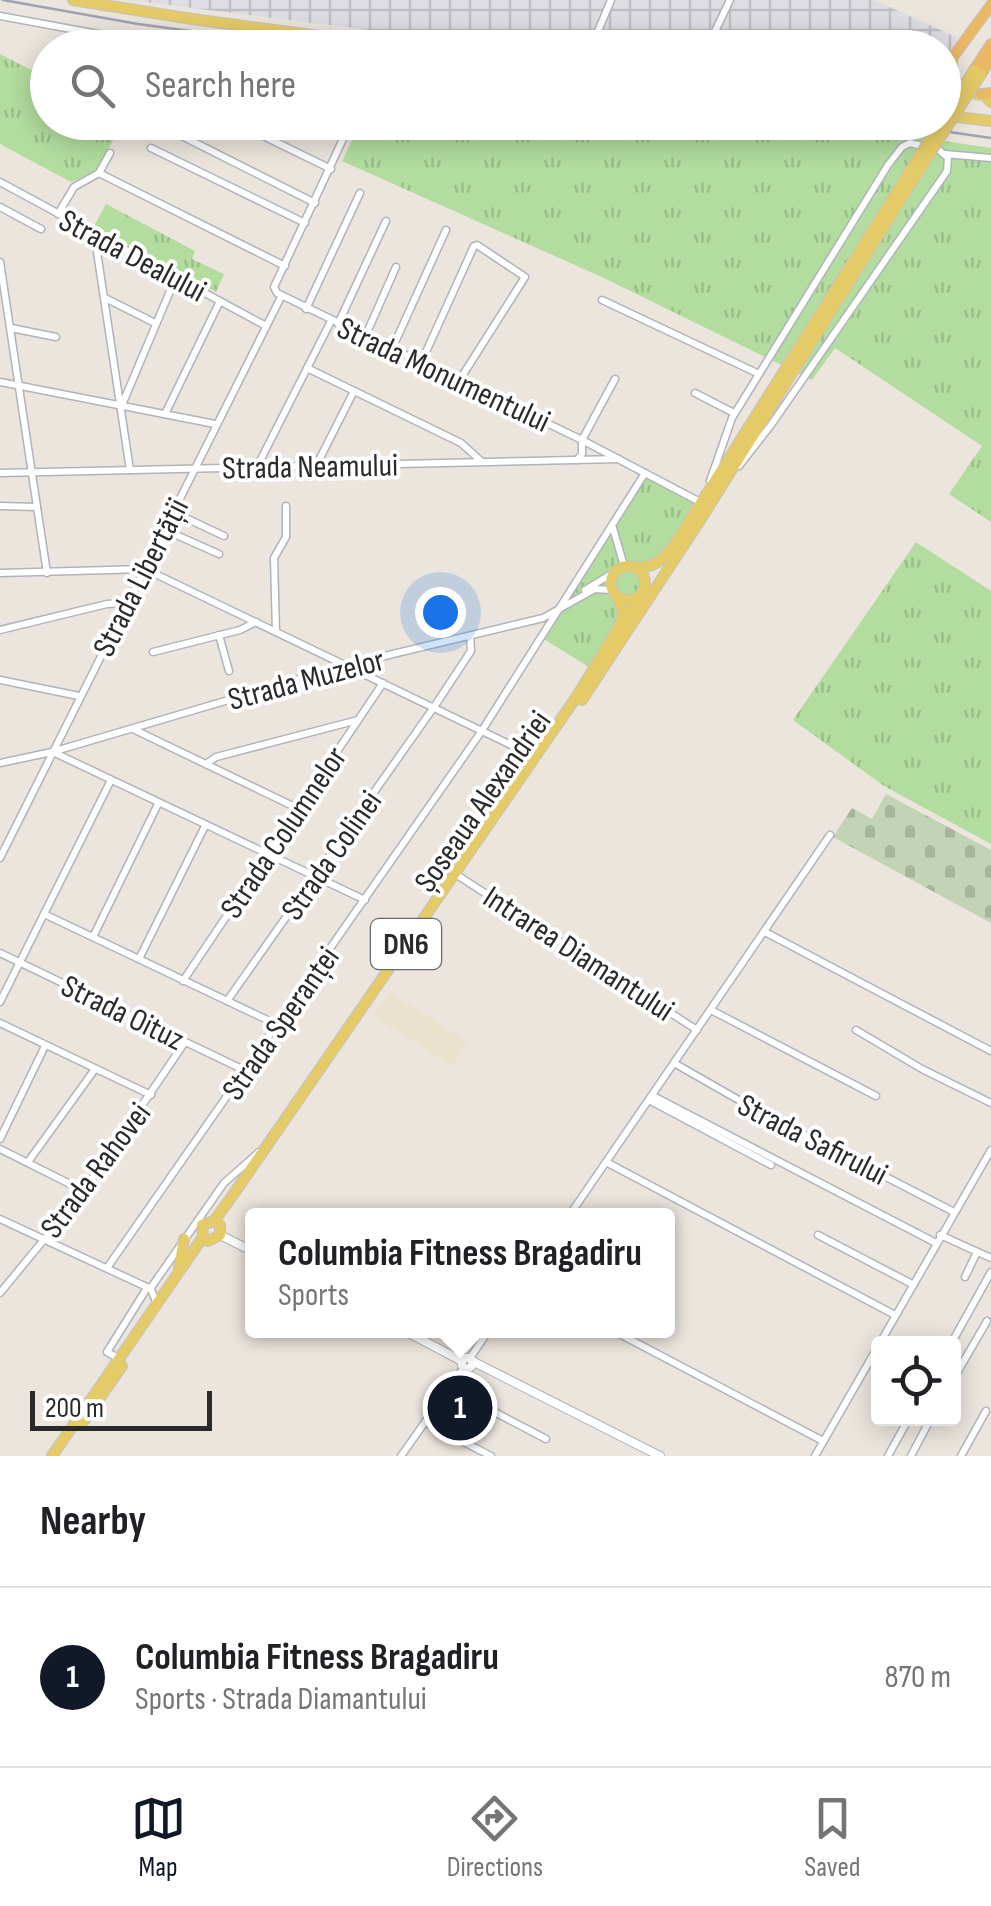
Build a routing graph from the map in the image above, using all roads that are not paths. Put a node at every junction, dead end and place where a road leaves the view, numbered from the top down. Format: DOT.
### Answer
graph roads {
  1 [pos="72,0"];
  2 [pos="611,0"];
  3 [pos="730,0"];
  4 [pos="991,5"];
  5 [pos="0,16"];
  6 [pos="79,30"];
  7 [pos="284,30"];
  8 [pos="598,30"];
  9 [pos="716,30"];
  10 [pos="991,44"];
  11 [pos="961,46"];
  12 [pos="991,58"];
  13 [pos="977,72"];
  14 [pos="961,88"];
  15 [pos="963,91"];
  16 [pos="961,94"];
  17 [pos="988,96"];
  18 [pos="961,97"];
  19 [pos="991,111"];
  20 [pos="985,120"];
  21 [pos="190,140"];
  22 [pos="272,140"];
  23 [pos="344,140"];
  24 [pos="932,140"];
  25 [pos="934,140"];
  26 [pos="151,148"];
  27 [pos="110,153"];
  28 [pos="945,154"];
  29 [pos="991,158"];
  30 [pos="920,162"];
  31 [pos="332,169"];
  32 [pos="99,173"];
  33 [pos="0,182"];
  34 [pos="360,192"];
  35 [pos="315,203"];
  36 [pos="0,207"];
  37 [pos="58,214"];
  38 [pos="386,221"];
  39 [pos="306,224"];
  40 [pos="41,230"];
  41 [pos="446,230"];
  42 [pos="99,236"];
  43 [pos="0,262"];
  44 [pos="284,266"];
  45 [pos="396,267"];
  46 [pos="176,277"];
  47 [pos="1,280"];
  48 [pos="281,297"];
  49 [pos="104,298"];
  50 [pos="602,300"];
  51 [pos="220,301"];
  52 [pos="306,308"];
  53 [pos="156,322"];
  54 [pos="334,322"];
  55 [pos="266,326"];
  56 [pos="10,328"];
  57 [pos="366,337"];
  58 [pos="56,338"];
  59 [pos="392,349"];
  60 [pos="421,363"];
  61 [pos="308,368"];
  62 [pos="757,373"];
  63 [pos="615,379"];
  64 [pos="0,382"];
  65 [pos="459,382"];
  66 [pos="20,385"];
  67 [pos="354,391"];
  68 [pos="695,393"];
  69 [pos="122,407"];
  70 [pos="734,413"];
  71 [pos="165,414"];
  72 [pos="216,424"];
  73 [pos="582,440"];
  74 [pos="621,459"];
  75 [pos="576,460"];
  76 [pos="482,462"];
  77 [pos="316,466"];
  78 [pos="257,468"];
  79 [pos="194,469"];
  80 [pos="130,470"];
  81 [pos="32,472"];
  82 [pos="645,472"];
  83 [pos="0,473"];
  84 [pos="727,476"];
  85 [pos="703,505"];
  86 [pos="0,506"];
  87 [pos="286,506"];
  88 [pos="37,507"];
  89 [pos="174,512"];
  90 [pos="613,526"];
  91 [pos="164,530"];
  92 [pos="224,536"];
  93 [pos="219,554"];
  94 [pos="624,566"];
  95 [pos="636,567"];
  96 [pos="145,570"];
  97 [pos="0,573"];
  98 [pos="47,573"];
  99 [pos="613,573"];
  100 [pos="645,586"];
  101 [pos="614,593"];
  102 [pos="638,597"];
  103 [pos="127,603"];
  104 [pos="560,609"];
  105 [pos="256,622"];
  106 [pos="0,630"];
  107 [pos="276,632"];
  108 [pos="220,635"];
  109 [pos="470,636"];
  110 [pos="153,652"];
  111 [pos="347,666"];
  112 [pos="228,671"];
  113 [pos="1,682"];
  114 [pos="383,683"];
  115 [pos="79,696"];
  116 [pos="582,700"];
  117 [pos="434,708"];
  118 [pos="359,720"];
  119 [pos="131,728"];
  120 [pos="481,732"];
  121 [pos="80,744"];
  122 [pos="52,752"];
  123 [pos="536,758"];
  124 [pos="0,763"];
  125 [pos="76,763"];
  126 [pos="206,764"];
  127 [pos="111,780"];
  128 [pos="158,804"];
  129 [pos="299,809"];
  130 [pos="205,826"];
  131 [pos="830,834"];
  132 [pos="268,855"];
  133 [pos="0,858"];
  134 [pos="316,876"];
  135 [pos="460,877"];
  136 [pos="366,900"];
  137 [pos="44,914"];
  138 [pos="765,932"];
  139 [pos="93,937"];
  140 [pos="0,953"];
  141 [pos="140,959"];
  142 [pos="20,963"];
  143 [pos="183,981"];
  144 [pos="0,1002"];
  145 [pos="227,1002"];
  146 [pos="712,1010"];
  147 [pos="0,1023"];
  148 [pos="278,1025"];
  149 [pos="698,1030"];
  150 [pos="856,1030"];
  151 [pos="185,1042"];
  152 [pos="45,1046"];
  153 [pos="991,1050"];
  154 [pos="674,1064"];
  155 [pos="95,1069"];
  156 [pos="246,1071"];
  157 [pos="151,1095"];
  158 [pos="876,1096"];
  159 [pos="651,1098"];
  160 [pos="991,1102"];
  161 [pos="0,1139"];
  162 [pos="0,1149"];
  163 [pos="265,1149"];
  164 [pos="991,1150"];
  165 [pos="28,1162"];
  166 [pos="606,1162"];
  167 [pos="771,1165"];
  168 [pos="84,1191"];
  169 [pos="574,1208"];
  170 [pos="954,1212"];
  171 [pos="0,1219"];
  172 [pos="218,1227"];
  173 [pos="818,1235"];
  174 [pos="938,1238"];
  175 [pos="205,1239"];
  176 [pos="44,1240"];
  177 [pos="184,1240"];
  178 [pos="245,1246"];
  179 [pos="978,1252"];
  180 [pos="991,1258"];
  181 [pos="106,1268"];
  182 [pos="991,1272"];
  183 [pos="178,1273"];
  184 [pos="965,1277"];
  185 [pos="3,1282"];
  186 [pos="912,1284"];
  187 [pos="149,1288"];
  188 [pos="0,1293"];
  189 [pos="157,1304"];
  190 [pos="894,1315"];
  191 [pos="987,1321"];
  192 [pos="955,1336"];
  193 [pos="419,1338"];
  194 [pos="484,1338"];
  195 [pos="627,1338"];
  196 [pos="119,1358"];
  197 [pos="468,1363"];
  198 [pos="961,1366"];
  199 [pos="449,1388"];
  200 [pos="986,1411"];
  201 [pos="425,1422"];
  202 [pos="905,1426"];
  203 [pos="927,1426"];
  204 [pos="546,1438"];
  205 [pos="823,1441"];
  206 [pos="404,1455"];
  207 [pos="52,1456"];
  208 [pos="60,1456"];
  209 [pos="491,1456"];
  210 [pos="656,1456"];
  211 [pos="815,1456"];
  212 [pos="888,1456"];
  213 [pos="911,1456"];
  214 [pos="961,1456"];
  1 -- 7 [label="main road"];
  2 -- 8 [label="street"];
  3 -- 9 [label="street"];
  4 -- 11 [label="highway"];
  5 -- 6 [label="street"];
  10 -- 13 [label="highway, DN6"];
  12 -- 13 [label="highway, DN6"];
  13 -- 16 [label="main road, DN6, bridge"];
  13 -- 18 [label="main road, DN6, bridge"];
  14 -- 15 [label="highway"];
  15 -- 17 [label="main road"];
  19 -- 20 [label="main road"];
  21 -- 35 [label="street"];
  22 -- 31 [label="street"];
  23 -- 31 [label="street"];
  24 -- 30 [label="main road, DN6, bridge"];
  25 -- 30 [label="main road, DN6, bridge"];
  26 -- 39 [label="street"];
  27 -- 32 [label="street"];
  28 -- 29 [label="street"];
  28 -- 62 [label="street"];
  28 -- 84 [label="street"];
  30 -- 84 [label="main road, DN6"];
  30 -- 85 [label="main road, DN6"];
  31 -- 35 [label="street"];
  32 -- 37 [label="street"];
  32 -- 44 [label="street"];
  33 -- 37 [label="street, Strada Dealului"];
  34 -- 52 [label="street, Strada Monumentului"];
  35 -- 39 [label="street"];
  36 -- 40 [label="street"];
  37 -- 42 [label="street, Strada Dealului"];
  38 -- 54 [label="street"];
  39 -- 44 [label="street"];
  41 -- 59 [label="street"];
  42 -- 46 [label="street, Strada Dealului"];
  42 -- 49 [label="street"];
  43 -- 47 [label="street"];
  44 -- 48 [label="street, Strada Monumentului"];
  45 -- 57 [label="street"];
  46 -- 51 [label="street, Strada Dealului"];
  46 -- 53 [label="street"];
  47 -- 56 [label="street"];
  48 -- 52 [label="street, Strada Monumentului"];
  48 -- 55 [label="street, Strada Libertății"];
  49 -- 53 [label="street"];
  49 -- 69 [label="street"];
  50 -- 62 [label="street"];
  51 -- 55 [label="street, Strada Dealului"];
  51 -- 71 [label="street"];
  52 -- 54 [label="street, Strada Monumentului"];
  53 -- 69 [label="street"];
  54 -- 57 [label="street, Strada Monumentului"];
  54 -- 61 [label="street"];
  55 -- 72 [label="street, Strada Libertății"];
  56 -- 58 [label="street"];
  56 -- 66 [label="street"];
  57 -- 59 [label="street, Strada Monumentului"];
  59 -- 60 [label="street, Strada Monumentului"];
  60 -- 65 [label="street, Strada Monumentului"];
  60 -- 65 [label="street"];
  61 -- 67 [label="street"];
  61 -- 78 [label="street"];
  62 -- 70 [label="street"];
  63 -- 73 [label="street, Strada Monumentului"];
  64 -- 66 [label="street"];
  65 -- 73 [label="street, Strada Monumentului"];
  66 -- 69 [label="street"];
  66 -- 81 [label="street"];
  67 -- 76 [label="street"];
  67 -- 77 [label="street"];
  68 -- 70 [label="street"];
  69 -- 71 [label="street"];
  69 -- 80 [label="street"];
  70 -- 85 [label="street"];
  71 -- 72 [label="street"];
  72 -- 79 [label="street, Strada Libertății"];
  73 -- 74 [label="street, Strada Monumentului"];
  73 -- 75 [label="street"];
  74 -- 75 [label="street, Strada Neamului"];
  74 -- 82 [label="street, Strada Monumentului"];
  75 -- 76 [label="street, Strada Neamului"];
  76 -- 77 [label="street, Strada Neamului"];
  77 -- 78 [label="street, Strada Neamului"];
  78 -- 79 [label="street, Strada Neamului"];
  79 -- 80 [label="street, Strada Neamului"];
  79 -- 89 [label="street, Strada Libertății"];
  80 -- 81 [label="street, Strada Neamului"];
  81 -- 83 [label="street, Strada Neamului"];
  81 -- 88 [label="street"];
  82 -- 85 [label="street, Strada Monumentului"];
  82 -- 90 [label="street, Strada Speranței"];
  84 -- 85 [label="main road, DN6"];
  85 -- 95 [label="main road, DN6"];
  85 -- 100 [label="main road, DN6"];
  85 -- 116 [label="main road, DN6"];
  86 -- 88 [label="street"];
  87 -- 107 [label="street"];
  88 -- 98 [label="street"];
  89 -- 91 [label="street, Strada Libertății"];
  89 -- 92 [label="street"];
  90 -- 94 [label="street"];
  90 -- 104 [label="street, Strada Speranței"];
  91 -- 93 [label="street"];
  91 -- 96 [label="street, Strada Libertății"];
  94 -- 95 [label="main road"];
  94 -- 99 [label="main road"];
  95 -- 100 [label="main road"];
  96 -- 98 [label="street"];
  96 -- 103 [label="street, Strada Libertății"];
  96 -- 105 [label="street"];
  97 -- 98 [label="street"];
  99 -- 101 [label="main road, DN6"];
  99 -- 104 [label="street"];
  100 -- 102 [label="main road, DN6"];
  101 -- 102 [label="main road"];
  101 -- 104 [label="street"];
  101 -- 123 [label="main road, Șoseaua Alexandriei / DN6"];
  102 -- 116 [label="main road, Șoseaua Alexandriei / DN6"];
  103 -- 106 [label="street"];
  103 -- 115 [label="street, Strada Libertății"];
  104 -- 109 [label="street, Strada Muzelor"];
  104 -- 120 [label="street, Strada Speranței"];
  105 -- 107 [label="street"];
  105 -- 108 [label="street"];
  107 -- 111 [label="street"];
  108 -- 110 [label="street"];
  108 -- 112 [label="street"];
  109 -- 111 [label="street, Strada Muzelor"];
  109 -- 117 [label="street, Strada Colinei"];
  111 -- 114 [label="street"];
  111 -- 119 [label="street, Strada Muzelor"];
  113 -- 115 [label="street"];
  114 -- 117 [label="street"];
  114 -- 118 [label="street, Strada Columnelor"];
  115 -- 122 [label="street, Strada Libertății"];
  116 -- 135 [label="main road, Șoseaua Alexandriei / DN6"];
  117 -- 120 [label="street"];
  117 -- 134 [label="street, Strada Colinei"];
  118 -- 126 [label="street"];
  118 -- 129 [label="street, Strada Columnelor"];
  119 -- 121 [label="street, Strada Muzelor"];
  119 -- 126 [label="street"];
  120 -- 123 [label="street"];
  120 -- 136 [label="street, Strada Speranței"];
  121 -- 122 [label="street, Strada Muzelor"];
  121 -- 125 [label="street"];
  122 -- 124 [label="street, Strada Muzelor"];
  122 -- 125 [label="street"];
  122 -- 133 [label="street, Strada Libertății"];
  123 -- 163 [label="main road, Șoseaua Alexandriei / DN6"];
  125 -- 127 [label="street"];
  126 -- 129 [label="street"];
  127 -- 128 [label="street"];
  127 -- 137 [label="street"];
  128 -- 130 [label="street"];
  128 -- 139 [label="street"];
  129 -- 132 [label="street, Strada Columnelor"];
  130 -- 132 [label="street"];
  130 -- 141 [label="street"];
  131 -- 138 [label="street"];
  132 -- 134 [label="street"];
  132 -- 143 [label="street, Strada Columnelor"];
  134 -- 136 [label="street"];
  134 -- 145 [label="street, Strada Colinei"];
  135 -- 149 [label="street, Intrarea Diamantului"];
  135 -- 172 [label="main road, Șoseaua Alexandriei / DN6"];
  136 -- 148 [label="street, Strada Speranței"];
  137 -- 139 [label="street"];
  137 -- 142 [label="street"];
  138 -- 146 [label="street"];
  138 -- 153 [label="street"];
  139 -- 141 [label="street"];
  140 -- 142 [label="street, Strada Oituz"];
  141 -- 143 [label="street"];
  142 -- 144 [label="street"];
  142 -- 151 [label="street, Strada Oituz"];
  143 -- 145 [label="street"];
  145 -- 148 [label="street"];
  146 -- 149 [label="street"];
  146 -- 158 [label="street"];
  147 -- 152 [label="street"];
  148 -- 156 [label="street, Strada Speranței"];
  149 -- 154 [label="street"];
  150 -- 160 [label="street"];
  151 -- 156 [label="street, Strada Oituz"];
  151 -- 157 [label="street, Strada Rahovei"];
  152 -- 155 [label="street"];
  152 -- 161 [label="street"];
  154 -- 159 [label="street"];
  154 -- 170 [label="street, Strada Safirului"];
  155 -- 157 [label="street"];
  155 -- 165 [label="street"];
  156 -- 181 [label="street, Strada Speranței"];
  157 -- 168 [label="street, Strada Rahovei"];
  159 -- 166 [label="street"];
  159 -- 167 [label="street"];
  159 -- 174 [label="street"];
  162 -- 165 [label="street"];
  163 -- 172 [label="main road, Șoseaua Alexandriei / DN6"];
  163 -- 177 [label="street"];
  164 -- 170 [label="street"];
  165 -- 168 [label="street"];
  166 -- 169 [label="street"];
  166 -- 190 [label="street"];
  168 -- 176 [label="street, Strada Rahovei"];
  170 -- 174 [label="street"];
  171 -- 176 [label="street"];
  172 -- 175 [label="main road"];
  172 -- 175 [label="main road, DN6"];
  172 -- 178 [label="street"];
  173 -- 186 [label="street"];
  174 -- 179 [label="street"];
  174 -- 186 [label="street"];
  175 -- 183 [label="main road, DN6"];
  175 -- 208 [label="main road, DN6"];
  176 -- 181 [label="street"];
  176 -- 185 [label="street, Strada Rahovei"];
  177 -- 183 [label="main road"];
  177 -- 187 [label="street"];
  179 -- 180 [label="street"];
  179 -- 184 [label="street"];
  181 -- 187 [label="street"];
  182 -- 192 [label="street"];
  183 -- 189 [label="main road, DN6"];
  185 -- 188 [label="street, Strada Rahovei"];
  186 -- 190 [label="street"];
  187 -- 189 [label="street"];
  187 -- 196 [label="street"];
  189 -- 196 [label="main road, DN6"];
  190 -- 205 [label="street"];
  191 -- 198 [label="street"];
  193 -- 197 [label="street"];
  194 -- 197 [label="street"];
  195 -- 205 [label="street"];
  196 -- 207 [label="main road, DN6"];
  197 -- 199 [label="street"];
  197 -- 210 [label="street"];
  199 -- 201 [label="street"];
  199 -- 204 [label="street"];
  200 -- 214 [label="street"];
  201 -- 206 [label="street"];
  201 -- 209 [label="street"];
  202 -- 212 [label="street"];
  203 -- 213 [label="street"];
  205 -- 211 [label="street"];
}
